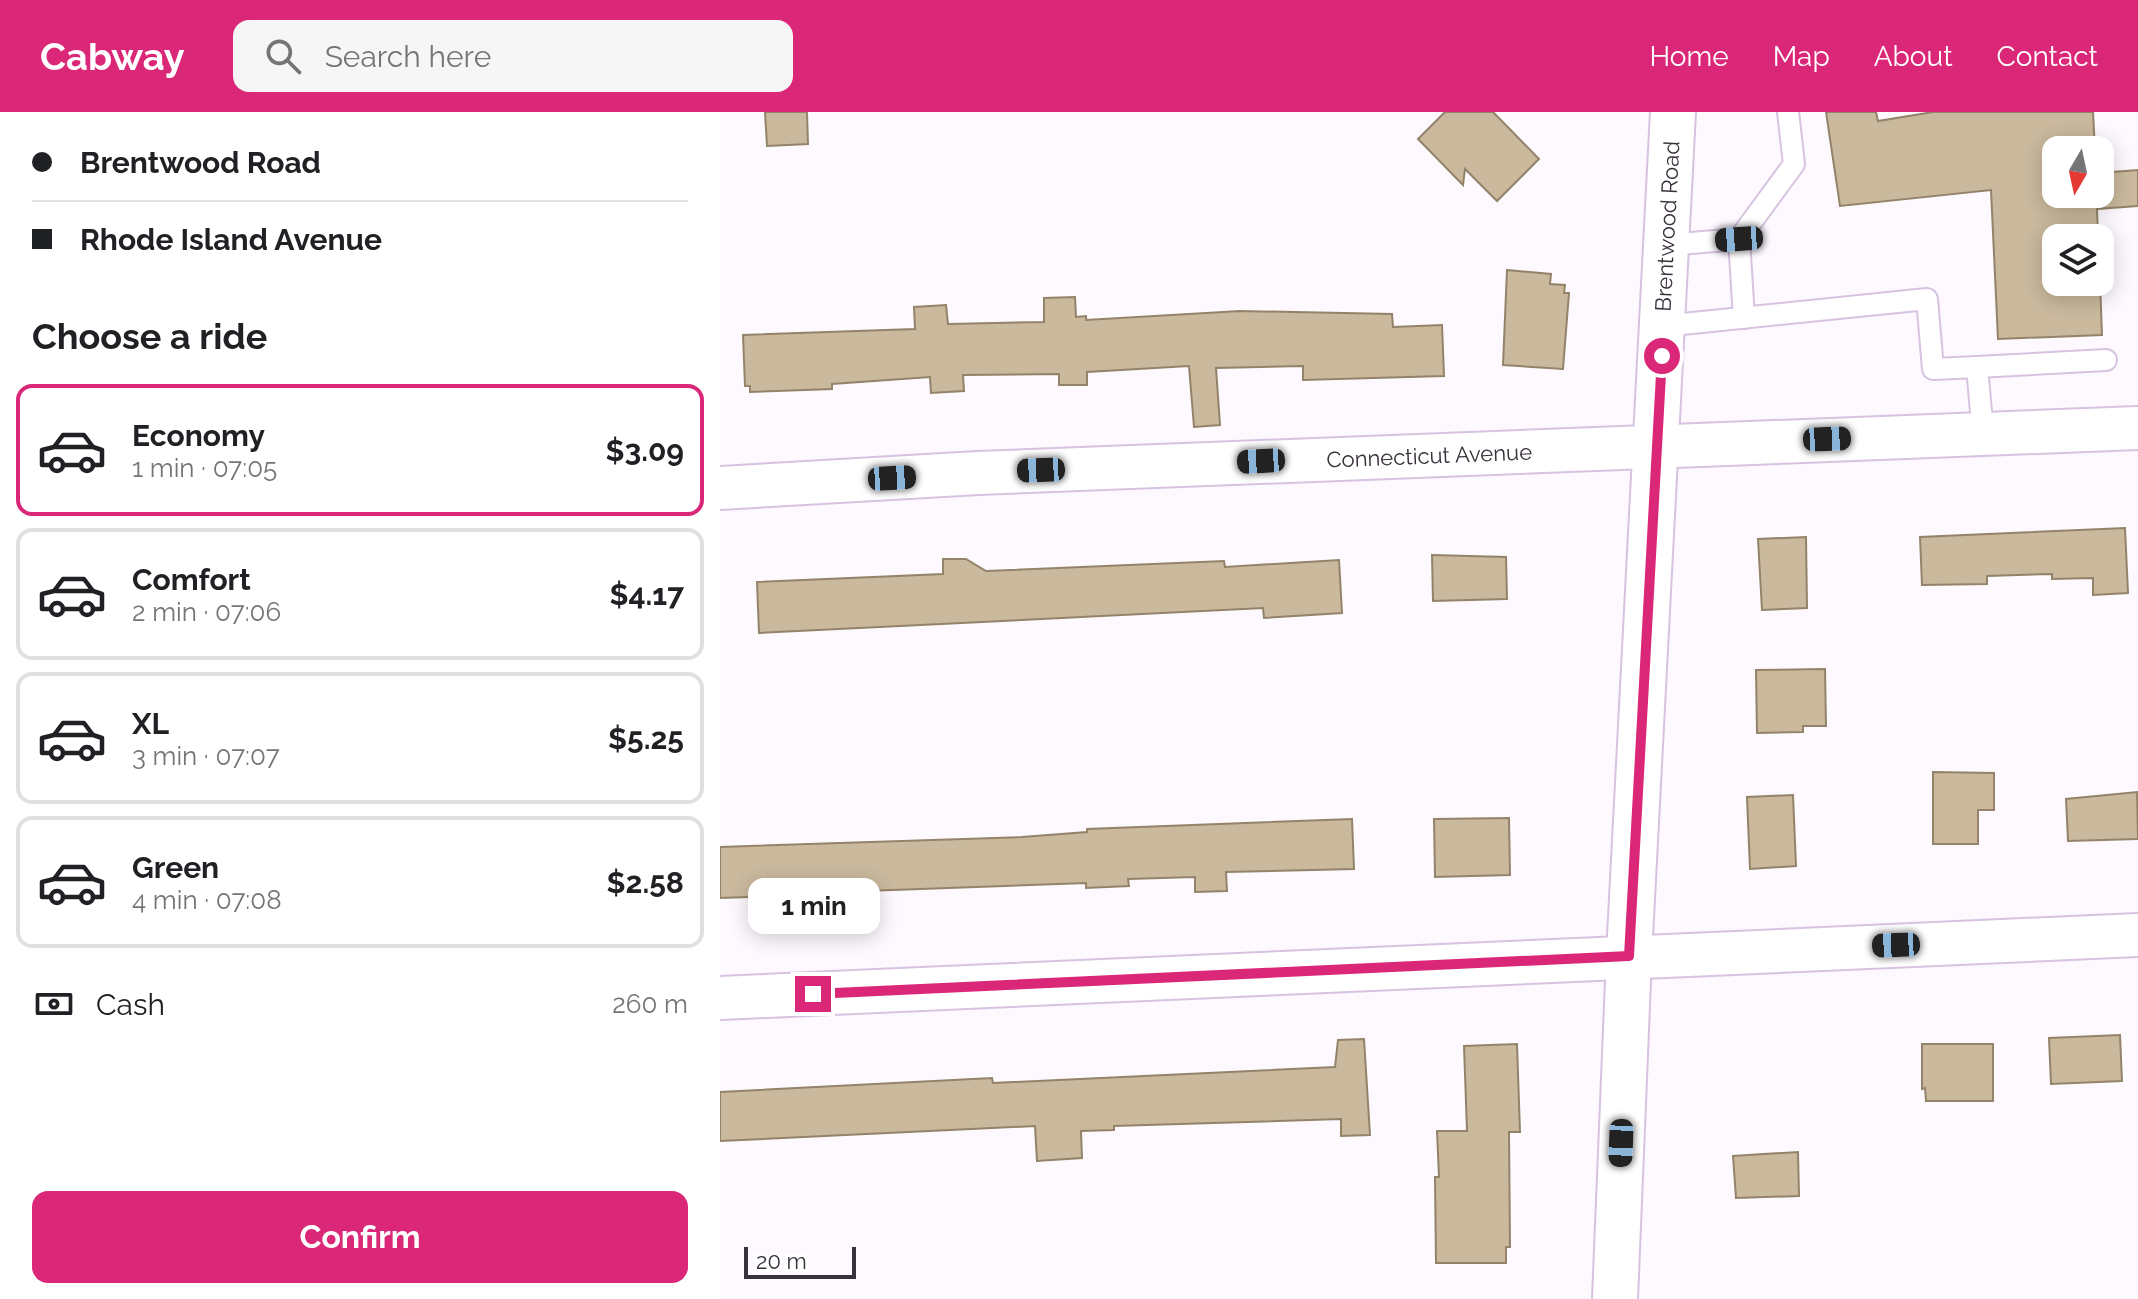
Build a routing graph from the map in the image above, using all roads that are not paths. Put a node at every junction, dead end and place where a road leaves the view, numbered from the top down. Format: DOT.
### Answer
graph roads {
  1 [pos="1673,112"];
  2 [pos="1788,112"];
  3 [pos="1739,239"];
  4 [pos="1667,245"];
  5 [pos="1744,318"];
  6 [pos="1663,326"];
  7 [pos="2106,360"];
  8 [pos="1977,367"];
  9 [pos="2138,428"];
  10 [pos="1983,434"];
  11 [pos="1658,444"];
  12 [pos="720,488"];
  13 [pos="2138,935"];
  14 [pos="1629,956"];
  15 [pos="720,998"];
  16 [pos="1615,1299"];
  1 -- 4 [label="street, Brentwood Road"];
  2 -- 3 [label="lane"];
  3 -- 4 [label="lane"];
  3 -- 5 [label="lane"];
  4 -- 6 [label="street, Brentwood Road"];
  5 -- 6 [label="lane"];
  5 -- 8 [label="lane"];
  6 -- 11 [label="street, Brentwood Road"];
  7 -- 8 [label="lane"];
  8 -- 10 [label="lane"];
  9 -- 10 [label="street, Connecticut Avenue"];
  10 -- 11 [label="street, Connecticut Avenue"];
  11 -- 12 [label="street, Connecticut Avenue"];
  11 -- 14 [label="street, Brentwood Road"];
  13 -- 14 [label="street"];
  14 -- 15 [label="street"];
  14 -- 16 [label="street, Brentwood Road"];
}
